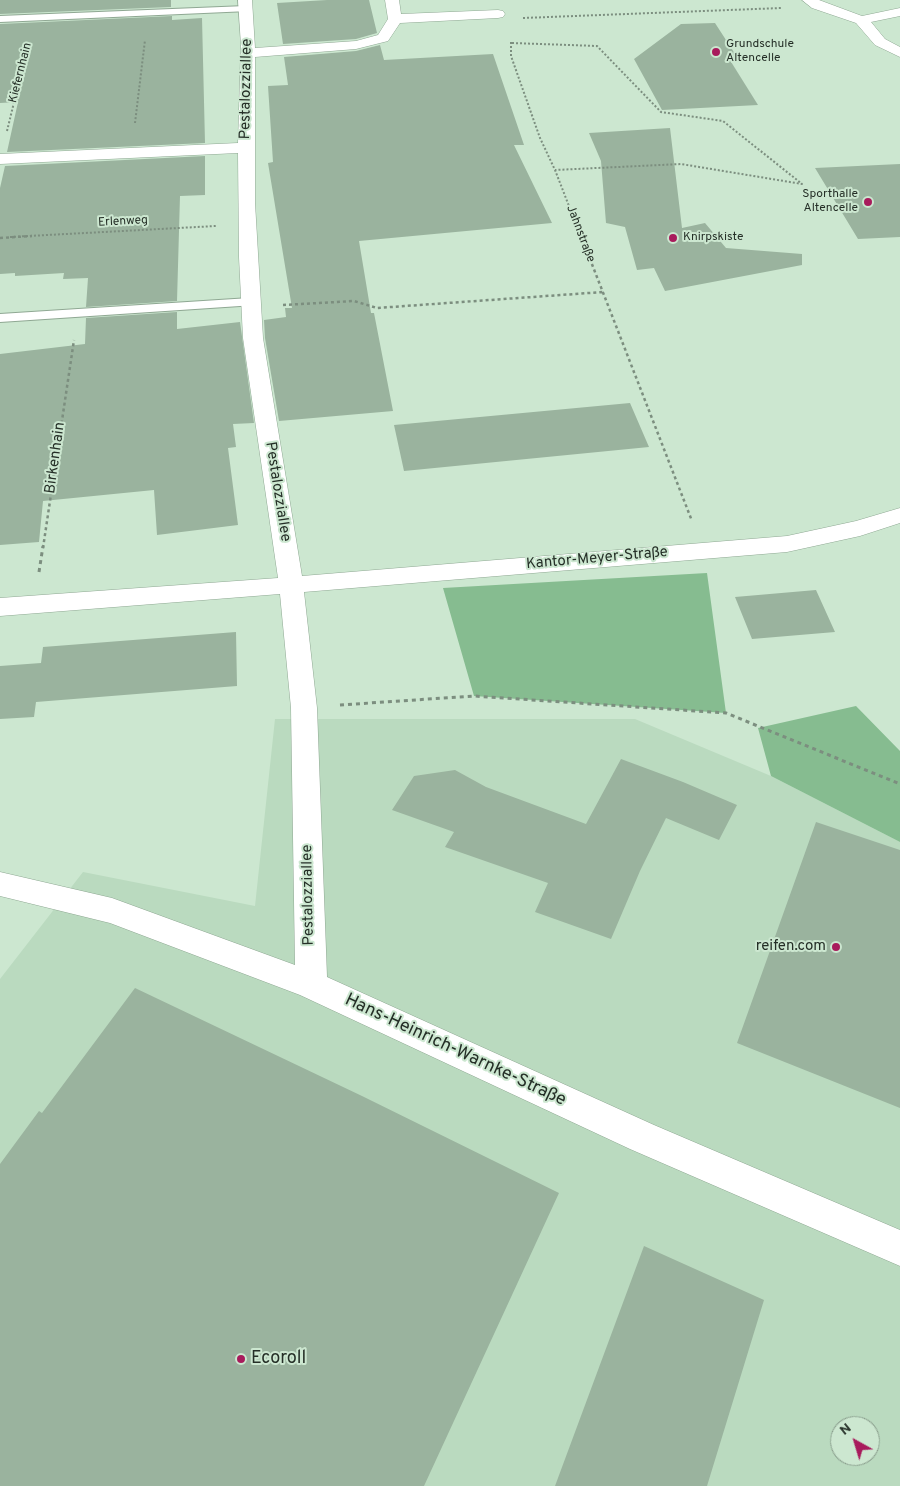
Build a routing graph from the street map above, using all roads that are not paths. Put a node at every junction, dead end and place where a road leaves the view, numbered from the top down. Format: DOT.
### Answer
graph roads {
  1 [pos="392,0"];
  2 [pos="813,2"];
  3 [pos="246,4"];
  4 [pos="900,12"];
  5 [pos="498,14"];
  6 [pos="0,19"];
  7 [pos="395,19"];
  8 [pos="861,20"];
  9 [pos="248,53"];
  10 [pos="900,53"];
  11 [pos="246,148"];
  12 [pos="0,160"];
  13 [pos="250,302"];
  14 [pos="0,318"];
  15 [pos="900,515"];
  16 [pos="291,585"];
  17 [pos="0,607"];
  18 [pos="0,884"];
  19 [pos="311,985"];
  20 [pos="900,1248"];
  1 -- 7 [label="street"];
  2 -- 8 [label="street"];
  3 -- 6 [label="lane"];
  3 -- 9 [label="street, Pestalozziallee"];
  4 -- 8 [label="street"];
  5 -- 7 [label="street"];
  7 -- 9 [label="street"];
  8 -- 10 [label="street"];
  9 -- 11 [label="street, Pestalozziallee"];
  11 -- 12 [label="street"];
  11 -- 13 [label="street, Pestalozziallee"];
  13 -- 14 [label="lane"];
  13 -- 16 [label="street, Pestalozziallee"];
  15 -- 16 [label="street, Kantor-Meyer-Straße"];
  16 -- 17 [label="street"];
  16 -- 19 [label="street, Pestalozziallee"];
  18 -- 19 [label="street, Hans-Heinrich-Warnke-Straße"];
  19 -- 20 [label="street, Hans-Heinrich-Warnke-Straße"];
}
